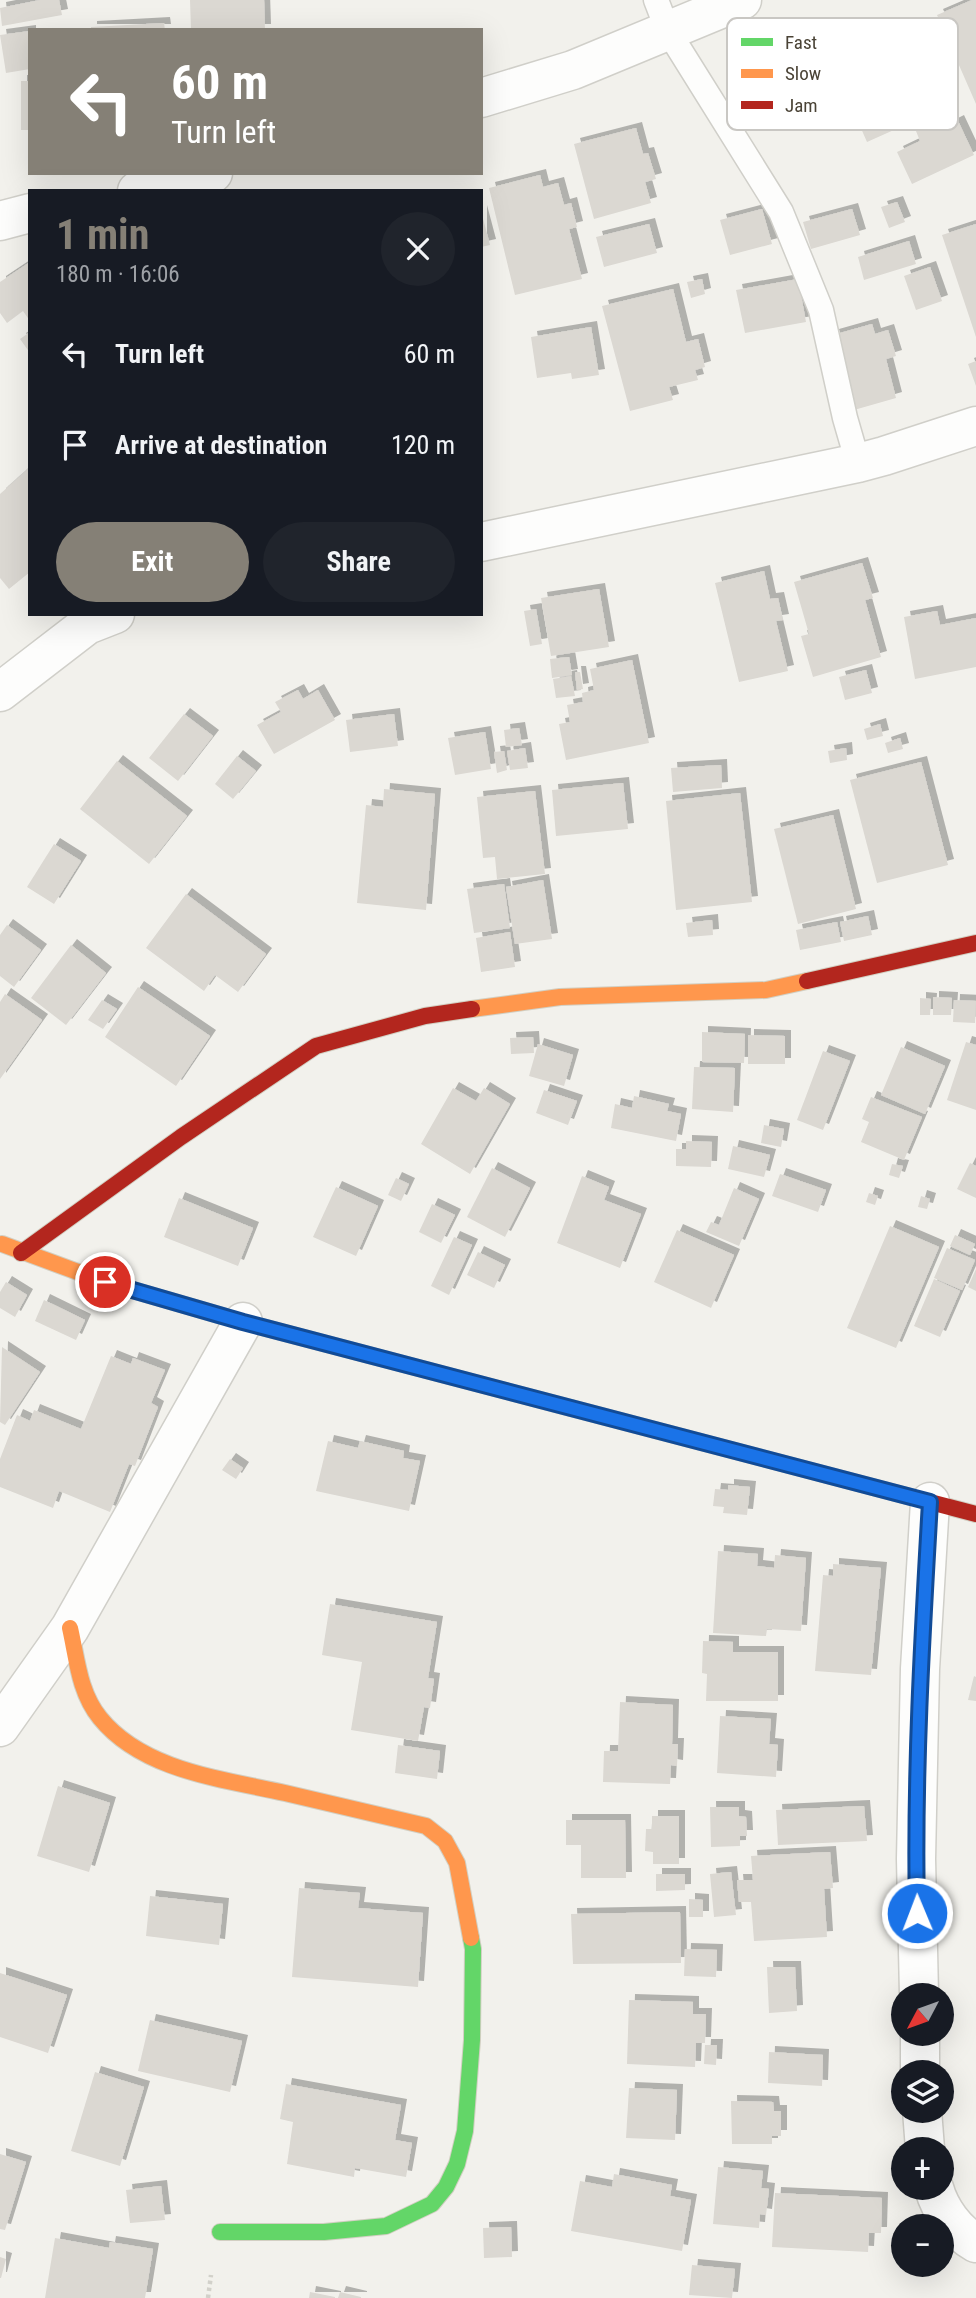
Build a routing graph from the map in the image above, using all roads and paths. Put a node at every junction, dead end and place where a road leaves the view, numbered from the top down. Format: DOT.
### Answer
graph roads {
  1 [pos="741,0"];
  2 [pos="662,15"];
  3 [pos="483,97"];
  4 [pos="727,123"];
  5 [pos="731,130"];
  6 [pos="204,175"];
  7 [pos="145,189"];
  8 [pos="28,214"];
  9 [pos="0,221"];
  10 [pos="976,426"];
  11 [pos="858,463"];
  12 [pos="483,541"];
  13 [pos="110,616"];
  14 [pos="0,692"];
  15 [pos="976,943"];
  16 [pos="0,1244"];
  17 [pos="21,1253"];
  18 [pos="243,1322"];
  19 [pos="930,1502"];
  20 [pos="976,1514"];
  21 [pos="70,1628"];
  22 [pos="0,1727"];
  23 [pos="919,1983"];
  24 [pos="940,2200"];
  25 [pos="220,2232"];
  26 [pos="976,2243"];
  1 -- 2 [label="street"];
  2 -- 3 [label="street"];
  2 -- 4 [label="lane"];
  5 -- 11 [label="lane"];
  6 -- 7 [label="street"];
  8 -- 9 [label="street"];
  10 -- 11 [label="street"];
  11 -- 12 [label="street"];
  13 -- 14 [label="street"];
  15 -- 17 [label="street"];
  16 -- 17 [label="street"];
  17 -- 18 [label="street"];
  18 -- 19 [label="street"];
  18 -- 21 [label="street"];
  19 -- 20 [label="street"];
  19 -- 23 [label="street"];
  21 -- 22 [label="street"];
  21 -- 25 [label="street"];
  24 -- 26 [label="street"];
}
